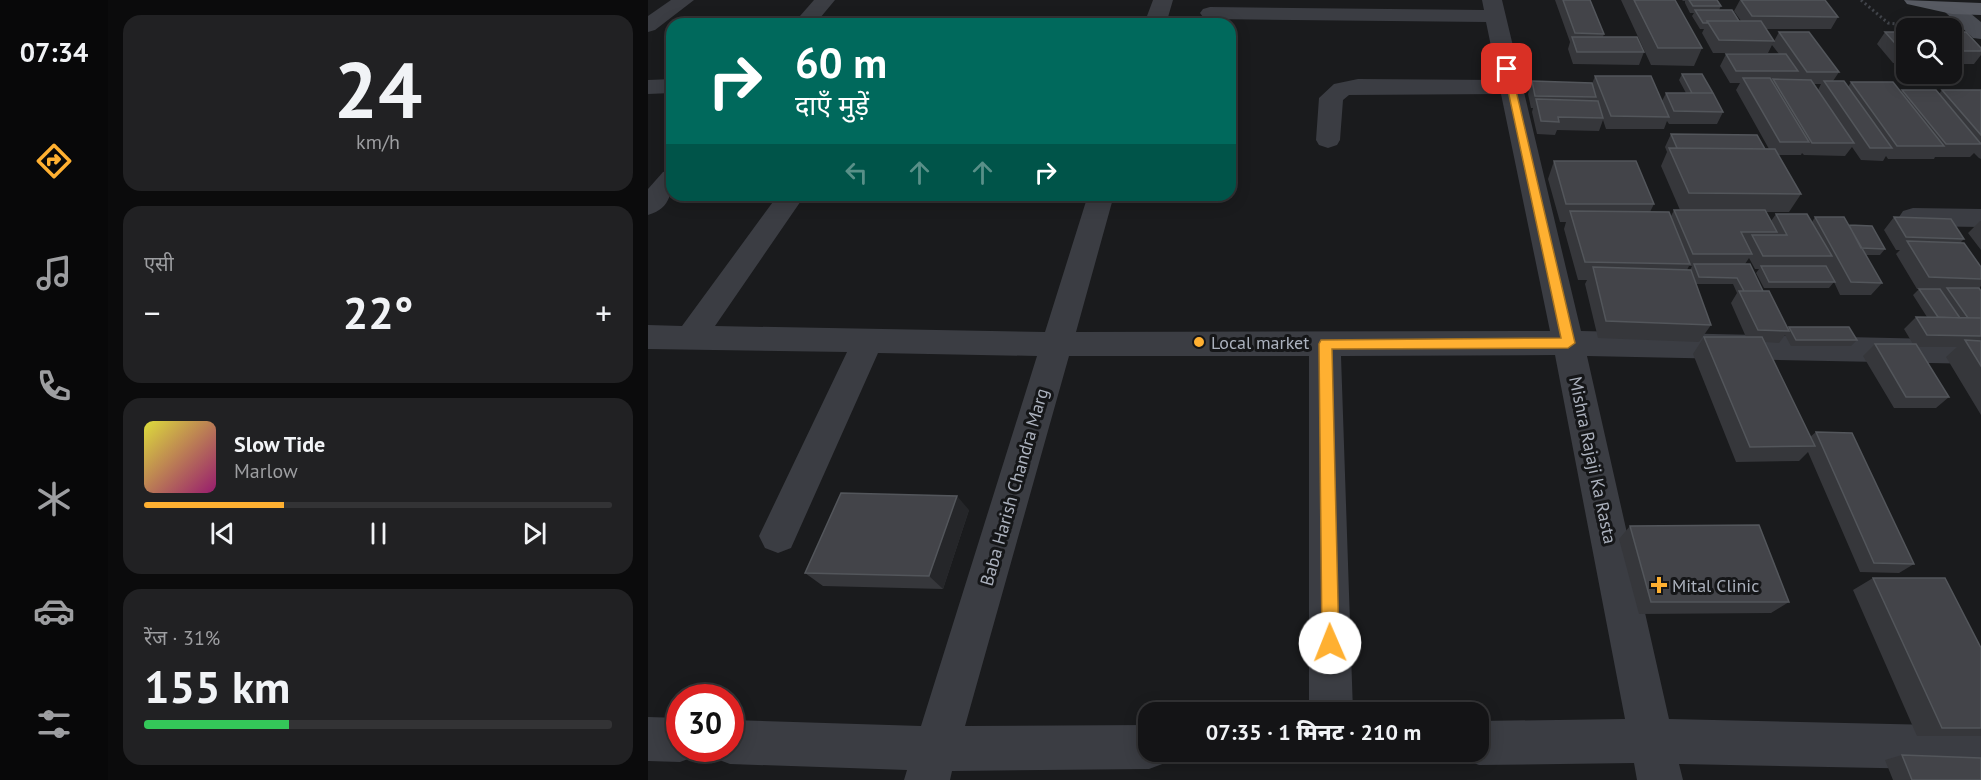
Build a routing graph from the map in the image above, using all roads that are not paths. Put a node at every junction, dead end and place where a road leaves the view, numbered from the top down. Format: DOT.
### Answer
graph roads {
  1 [pos="684,0"];
  2 [pos="825,0"];
  3 [pos="1163,0"];
  4 [pos="1914,0"];
  5 [pos="1493,8"];
  6 [pos="1952,8"];
  7 [pos="1981,9"];
  8 [pos="1210,13"];
  9 [pos="809,18"];
  10 [pos="1157,18"];
  11 [pos="648,26"];
  12 [pos="1981,33"];
  13 [pos="666,86"];
  14 [pos="648,87"];
  15 [pos="1511,87"];
  16 [pos="1328,140"];
  17 [pos="666,185"];
  18 [pos="788,201"];
  19 [pos="1099,201"];
  20 [pos="648,206"];
  21 [pos="1913,217"];
  22 [pos="1981,218"];
  23 [pos="648,337"];
  24 [pos="690,338"];
  25 [pos="868,341"];
  26 [pos="1568,343"];
  27 [pos="1056,344"];
  28 [pos="1325,344"];
  29 [pos="1981,352"];
  30 [pos="778,536"];
  31 [pos="1331,702"];
  32 [pos="648,739"];
  33 [pos="666,740"];
  34 [pos="744,744"];
  35 [pos="1489,744"];
  36 [pos="1138,748"];
  37 [pos="1981,748"];
  38 [pos="1656,760"];
  39 [pos="931,765"];
  1 -- 11 [label="street"];
  2 -- 9 [label="street"];
  3 -- 10 [label="street"];
  4 -- 6 [label="main road"];
  5 -- 8 [label="street"];
  5 -- 15 [label="street, Mishra Rajaji Ka Rasta"];
  6 -- 7 [label="main road"];
  6 -- 12 [label="street"];
  13 -- 14 [label="street"];
  15 -- 16 [label="street"];
  15 -- 26 [label="street, Mishra Rajaji Ka Rasta"];
  17 -- 20 [label="street"];
  18 -- 24 [label="street"];
  19 -- 27 [label="street, Baba Harish Chandra Marg"];
  21 -- 22 [label="street"];
  23 -- 24 [label="street"];
  24 -- 25 [label="street"];
  25 -- 27 [label="street"];
  25 -- 30 [label="street"];
  26 -- 28 [label="street"];
  26 -- 29 [label="street"];
  26 -- 38 [label="street, Mishra Rajaji Ka Rasta"];
  27 -- 28 [label="street"];
  27 -- 39 [label="street, Baba Harish Chandra Marg"];
  28 -- 31 [label="street"];
  32 -- 33 [label="street"];
  34 -- 39 [label="street"];
  35 -- 38 [label="street"];
  36 -- 39 [label="street"];
  37 -- 38 [label="street"];
}
